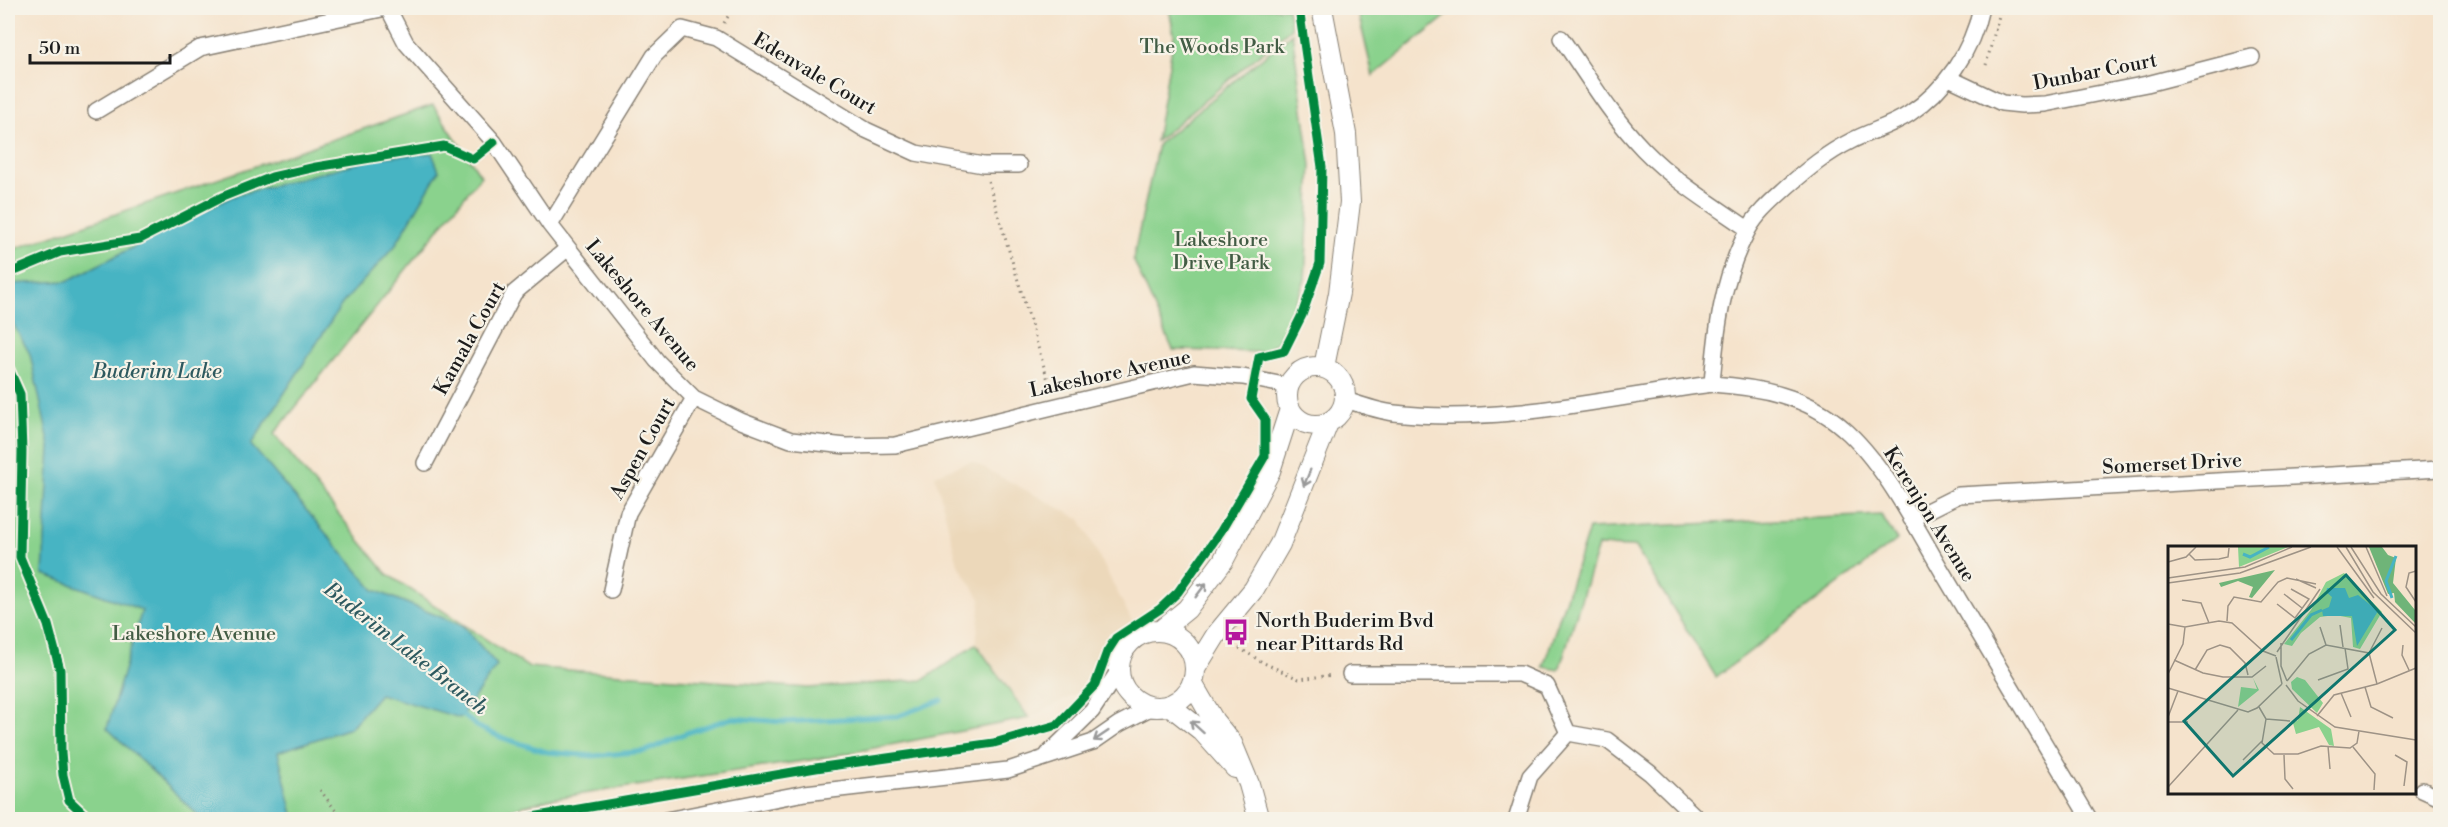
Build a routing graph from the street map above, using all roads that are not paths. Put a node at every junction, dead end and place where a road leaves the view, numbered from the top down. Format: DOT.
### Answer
graph roads {
  1 [pos="387,8"];
  2 [pos="1322,8"];
  3 [pos="1981,8"];
  4 [pos="1562,38"];
  5 [pos="2252,57"];
  6 [pos="1949,78"];
  7 [pos="96,111"];
  8 [pos="1019,165"];
  9 [pos="550,225"];
  10 [pos="1748,229"];
  11 [pos="568,248"];
  12 [pos="1324,367"];
  13 [pos="1712,384"];
  14 [pos="1288,386"];
  15 [pos="694,398"];
  16 [pos="1346,400"];
  17 [pos="1290,409"];
  18 [pos="1328,423"];
  19 [pos="424,463"];
  20 [pos="2440,469"];
  21 [pos="1911,519"];
  22 [pos="611,590"];
  23 [pos="1160,631"];
  24 [pos="1119,670"];
  25 [pos="1350,674"];
  26 [pos="1193,676"];
  27 [pos="1160,706"];
  28 [pos="1568,733"];
  29 [pos="1046,756"];
  30 [pos="1249,784"];
  31 [pos="2422,790"];
  32 [pos="2440,798"];
  33 [pos="666,819"];
  34 [pos="1259,819"];
  35 [pos="1516,819"];
  36 [pos="1699,819"];
  37 [pos="2090,819"];
  1 -- 7 [label="street"];
  1 -- 9 [label="street, Lakeshore Avenue"];
  2 -- 12 [label="street"];
  3 -- 6 [label="street"];
  4 -- 10 [label="street"];
  5 -- 6 [label="street, Dunbar Court"];
  6 -- 10 [label="street"];
  8 -- 9 [label="street, Edenvale Court"];
  9 -- 11 [label="street, Lakeshore Avenue"];
  10 -- 13 [label="street"];
  11 -- 15 [label="street, Lakeshore Avenue"];
  11 -- 19 [label="street, Kamala Court"];
  12 -- 14 [label="street"];
  12 -- 16 [label="street"];
  13 -- 16 [label="street, Kerenjon Avenue"];
  13 -- 21 [label="street, Kerenjon Avenue"];
  14 -- 15 [label="street, Lakeshore Avenue"];
  14 -- 17 [label="street"];
  15 -- 22 [label="street, Aspen Court"];
  16 -- 18 [label="street"];
  17 -- 18 [label="street"];
  23 -- 17 [label="street, one-way"];
  18 -- 26 [label="street, one-way"];
  20 -- 21 [label="street, Somerset Drive"];
  21 -- 37 [label="street, Kerenjon Avenue"];
  23 -- 24 [label="street"];
  23 -- 26 [label="street"];
  24 -- 27 [label="street"];
  24 -- 29 [label="street"];
  25 -- 28 [label="street"];
  26 -- 27 [label="street"];
  26 -- 30 [label="street"];
  27 -- 29 [label="street, one-way"];
  30 -- 27 [label="street, one-way"];
  28 -- 35 [label="street"];
  28 -- 36 [label="street"];
  29 -- 33 [label="street"];
  30 -- 34 [label="street"];
  31 -- 32 [label="street"];
}
